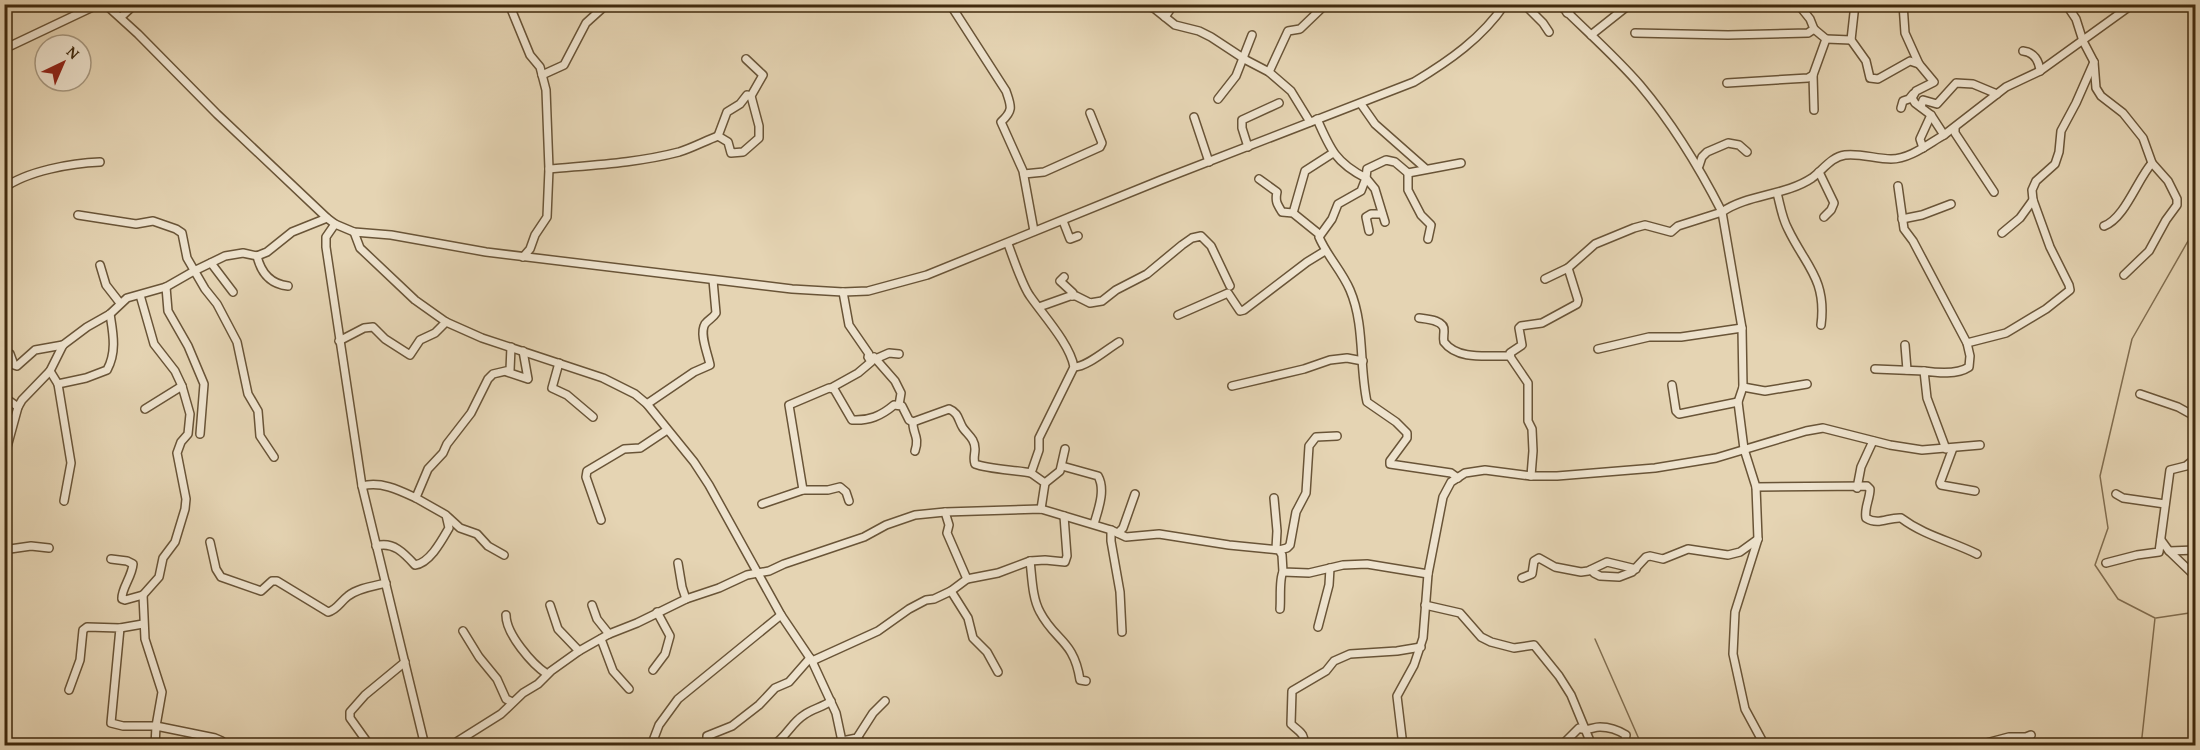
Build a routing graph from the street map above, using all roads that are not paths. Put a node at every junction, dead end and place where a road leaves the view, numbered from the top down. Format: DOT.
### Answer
graph roads {
  1 [pos="105,4"];
  2 [pos="135,4"];
  3 [pos="509,4"];
  4 [pos="607,4"];
  5 [pos="1143,4"];
  6 [pos="1174,4"];
  7 [pos="1505,4"];
  8 [pos="1524,4"];
  9 [pos="1559,4"];
  10 [pos="1576,4"];
  11 [pos="1798,4"];
  12 [pos="1855,4"];
  13 [pos="1903,4"];
  14 [pos="2066,4"];
  15 [pos="2133,4"];
  16 [pos="95,5"];
  17 [pos="950,5"];
  18 [pos="1325,5"];
  19 [pos="1625,8"];
  20 [pos="1567,13"];
  21 [pos="121,17"];
  22 [pos="1165,17"];
  23 [pos="1814,29"];
  24 [pos="1549,32"];
  25 [pos="1635,33"];
  26 [pos="1252,35"];
  27 [pos="1591,36"];
  28 [pos="1826,39"];
  29 [pos="1851,40"];
  30 [pos="2083,41"];
  31 [pos="4,49"];
  32 [pos="2023,51"];
  33 [pos="1241,57"];
  34 [pos="746,59"];
  35 [pos="2094,62"];
  36 [pos="1919,64"];
  37 [pos="2040,71"];
  38 [pos="1269,72"];
  39 [pos="542,75"];
  40 [pos="1813,75"];
  41 [pos="1726,83"];
  42 [pos="1913,94"];
  43 [pos="1997,94"];
  44 [pos="751,96"];
  45 [pos="1218,99"];
  46 [pos="1279,103"];
  47 [pos="1361,104"];
  48 [pos="1921,107"];
  49 [pos="1901,108"];
  50 [pos="1814,110"];
  51 [pos="1090,113"];
  52 [pos="1931,115"];
  53 [pos="1194,117"];
  54 [pos="1314,120"];
  55 [pos="1955,128"];
  56 [pos="1944,135"];
  57 [pos="718,136"];
  58 [pos="1248,147"];
  59 [pos="1923,148"];
  60 [pos="1748,152"];
  61 [pos="1333,153"];
  62 [pos="100,162"];
  63 [pos="1209,162"];
  64 [pos="1461,163"];
  65 [pos="2152,163"];
  66 [pos="1699,166"];
  67 [pos="549,169"];
  68 [pos="1426,170"];
  69 [pos="1819,172"];
  70 [pos="1408,173"];
  71 [pos="1024,174"];
  72 [pos="1366,178"];
  73 [pos="1259,179"];
  74 [pos="1898,186"];
  75 [pos="4,188"];
  76 [pos="1994,192"];
  77 [pos="1777,193"];
  78 [pos="2033,200"];
  79 [pos="1951,204"];
  80 [pos="1722,212"];
  81 [pos="1293,213"];
  82 [pos="1382,214"];
  83 [pos="78,215"];
  84 [pos="1824,217"];
  85 [pos="327,218"];
  86 [pos="1902,219"];
  87 [pos="1063,220"];
  88 [pos="1385,222"];
  89 [pos="335,224"];
  90 [pos="2104,226"];
  91 [pos="1034,231"];
  92 [pos="1369,231"];
  93 [pos="354,232"];
  94 [pos="2002,233"];
  95 [pos="1319,234"];
  96 [pos="1078,236"];
  97 [pos="1428,239"];
  98 [pos="1008,244"];
  99 [pos="1325,251"];
  100 [pos="256,256"];
  101 [pos="523,257"];
  102 [pos="211,262"];
  103 [pos="100,265"];
  104 [pos="1568,268"];
  105 [pos="194,270"];
  106 [pos="2124,275"];
  107 [pos="1064,277"];
  108 [pos="1545,279"];
  109 [pos="713,280"];
  110 [pos="288,286"];
  111 [pos="1230,286"];
  112 [pos="166,287"];
  113 [pos="233,292"];
  114 [pos="843,292"];
  115 [pos="140,295"];
  116 [pos="1072,296"];
  117 [pos="120,303"];
  118 [pos="1039,306"];
  119 [pos="110,314"];
  120 [pos="1178,315"];
  121 [pos="1419,318"];
  122 [pos="446,322"];
  123 [pos="1821,325"];
  124 [pos="1742,328"];
  125 [pos="339,341"];
  126 [pos="1119,342"];
  127 [pos="1967,343"];
  128 [pos="63,345"];
  129 [pos="1905,345"];
  130 [pos="511,347"];
  131 [pos="1598,349"];
  132 [pos="523,351"];
  133 [pos="4,354"];
  134 [pos="899,354"];
  135 [pos="1510,356"];
  136 [pos="873,360"];
  137 [pos="1363,361"];
  138 [pos="560,363"];
  139 [pos="1074,367"];
  140 [pos="1875,369"];
  141 [pos="50,370"];
  142 [pos="1907,370"];
  143 [pos="1924,371"];
  144 [pos="507,372"];
  145 [pos="58,384"];
  146 [pos="1672,384"];
  147 [pos="1807,384"];
  148 [pos="182,386"];
  149 [pos="1232,386"];
  150 [pos="1743,387"];
  151 [pos="831,388"];
  152 [pos="2140,394"];
  153 [pos="4,397"];
  154 [pos="1738,402"];
  155 [pos="647,404"];
  156 [pos="899,405"];
  157 [pos="18,408"];
  158 [pos="145,409"];
  159 [pos="593,417"];
  160 [pos="2196,417"];
  161 [pos="913,422"];
  162 [pos="667,430"];
  163 [pos="200,434"];
  164 [pos="1337,436"];
  165 [pos="1873,441"];
  166 [pos="1980,445"];
  167 [pos="1744,448"];
  168 [pos="1065,449"];
  169 [pos="1950,449"];
  170 [pos="915,451"];
  171 [pos="274,457"];
  172 [pos="4,458"];
  173 [pos="2196,458"];
  174 [pos="1062,466"];
  175 [pos="1031,473"];
  176 [pos="1531,476"];
  177 [pos="1458,478"];
  178 [pos="1045,483"];
  179 [pos="362,486"];
  180 [pos="1756,487"];
  181 [pos="1857,488"];
  182 [pos="803,490"];
  183 [pos="1975,491"];
  184 [pos="1135,494"];
  185 [pos="2116,494"];
  186 [pos="416,498"];
  187 [pos="1274,498"];
  188 [pos="64,501"];
  189 [pos="849,501"];
  190 [pos="762,504"];
  191 [pos="2165,504"];
  192 [pos="1041,509"];
  193 [pos="945,512"];
  194 [pos="446,515"];
  195 [pos="1064,516"];
  196 [pos="601,520"];
  197 [pos="1094,524"];
  198 [pos="1115,531"];
  199 [pos="1758,539"];
  200 [pos="2161,540"];
  201 [pos="210,542"];
  202 [pos="4,545"];
  203 [pos="376,546"];
  204 [pos="48,548"];
  205 [pos="1277,549"];
  206 [pos="2196,550"];
  207 [pos="2169,551"];
  208 [pos="1977,554"];
  209 [pos="504,555"];
  210 [pos="111,559"];
  211 [pos="1030,561"];
  212 [pos="678,563"];
  213 [pos="2106,563"];
  214 [pos="1330,568"];
  215 [pos="1636,569"];
  216 [pos="1591,570"];
  217 [pos="1283,572"];
  218 [pos="759,573"];
  219 [pos="1428,574"];
  220 [pos="2196,577"];
  221 [pos="1522,578"];
  222 [pos="968,579"];
  223 [pos="386,583"];
  224 [pos="951,591"];
  225 [pos="143,595"];
  226 [pos="686,599"];
  227 [pos="550,605"];
  228 [pos="592,605"];
  229 [pos="1425,605"];
  230 [pos="1280,609"];
  231 [pos="657,612"];
  232 [pos="506,615"];
  233 [pos="781,615"];
  234 [pos="144,624"];
  235 [pos="1318,627"];
  236 [pos="120,628"];
  237 [pos="463,631"];
  238 [pos="1122,632"];
  239 [pos="609,634"];
  240 [pos="601,639"];
  241 [pos="1421,647"];
  242 [pos="579,651"];
  243 [pos="811,659"];
  244 [pos="405,662"];
  245 [pos="653,669"];
  246 [pos="998,672"];
  247 [pos="547,674"];
  248 [pos="1086,681"];
  249 [pos="629,689"];
  250 [pos="69,690"];
  251 [pos="831,701"];
  252 [pos="885,701"];
  253 [pos="512,702"];
  254 [pos="156,726"];
  255 [pos="1584,730"];
  256 [pos="2031,735"];
  257 [pos="858,738"];
  258 [pos="842,743"];
  259 [pos="155,746"];
  260 [pos="223,746"];
  261 [pos="369,746"];
  262 [pos="425,746"];
  263 [pos="456,746"];
  264 [pos="651,746"];
  265 [pos="707,746"];
  266 [pos="772,746"];
  267 [pos="865,746"];
  268 [pos="1304,746"];
  269 [pos="1403,746"];
  270 [pos="1561,746"];
  271 [pos="1589,746"];
  272 [pos="1624,746"];
  273 [pos="1765,746"];
  274 [pos="1976,746"];
  1 -- 21 [label="street"];
  2 -- 21 [label="street"];
  3 -- 39 [label="street"];
  4 -- 39 [label="street"];
  5 -- 22 [label="street"];
  6 -- 22 [label="street"];
  7 -- 47 [label="street"];
  8 -- 24 [label="street"];
  9 -- 20 [label="street"];
  10 -- 20 [label="street"];
  11 -- 23 [label="street"];
  12 -- 29 [label="street"];
  13 -- 36 [label="street"];
  14 -- 30 [label="street"];
  15 -- 30 [label="street"];
  16 -- 31 [label="street"];
  17 -- 71 [label="street"];
  18 -- 38 [label="street"];
  19 -- 27 [label="street"];
  20 -- 27 [label="street"];
  21 -- 85 [label="street"];
  22 -- 33 [label="street"];
  23 -- 25 [label="street"];
  23 -- 28 [label="street"];
  26 -- 33 [label="street"];
  27 -- 66 [label="street"];
  28 -- 29 [label="street"];
  28 -- 40 [label="street"];
  29 -- 36 [label="street"];
  30 -- 35 [label="street"];
  30 -- 37 [label="street"];
  32 -- 37 [label="street"];
  33 -- 38 [label="street"];
  33 -- 45 [label="street"];
  34 -- 44 [label="street"];
  35 -- 65 [label="street"];
  35 -- 78 [label="street"];
  36 -- 42 [label="street"];
  37 -- 43 [label="street"];
  38 -- 54 [label="street"];
  39 -- 67 [label="street"];
  40 -- 41 [label="street"];
  40 -- 50 [label="street"];
  42 -- 48 [label="street"];
  42 -- 49 [label="street"];
  43 -- 48 [label="street"];
  43 -- 55 [label="street"];
  44 -- 57 [label="street"];
  44 -- 57 [label="street"];
  46 -- 58 [label="street"];
  47 -- 54 [label="street"];
  47 -- 68 [label="street"];
  48 -- 52 [label="street"];
  51 -- 71 [label="street"];
  52 -- 56 [label="street"];
  52 -- 59 [label="street"];
  53 -- 63 [label="street"];
  54 -- 58 [label="street"];
  54 -- 61 [label="street"];
  55 -- 56 [label="street"];
  55 -- 76 [label="street"];
  56 -- 59 [label="street"];
  57 -- 67 [label="street"];
  58 -- 63 [label="street"];
  59 -- 69 [label="street"];
  60 -- 66 [label="street"];
  61 -- 72 [label="street"];
  61 -- 81 [label="street"];
  62 -- 75 [label="street"];
  63 -- 87 [label="street"];
  64 -- 68 [label="street"];
  65 -- 90 [label="street"];
  65 -- 106 [label="street"];
  66 -- 80 [label="street"];
  67 -- 101 [label="street"];
  68 -- 70 [label="street"];
  69 -- 77 [label="street"];
  69 -- 84 [label="street"];
  70 -- 72 [label="street"];
  70 -- 97 [label="street"];
  71 -- 91 [label="street"];
  72 -- 82 [label="street"];
  72 -- 95 [label="street"];
  73 -- 81 [label="street"];
  74 -- 86 [label="street"];
  77 -- 80 [label="street"];
  77 -- 123 [label="street"];
  78 -- 94 [label="street"];
  78 -- 127 [label="street"];
  79 -- 86 [label="street"];
  80 -- 104 [label="street"];
  80 -- 124 [label="street"];
  81 -- 95 [label="street"];
  82 -- 88 [label="street"];
  82 -- 92 [label="street"];
  83 -- 105 [label="street"];
  85 -- 89 [label="street"];
  85 -- 100 [label="street"];
  86 -- 127 [label="street"];
  87 -- 91 [label="street"];
  87 -- 96 [label="street"];
  89 -- 93 [label="street"];
  89 -- 125 [label="street"];
  91 -- 98 [label="street"];
  93 -- 101 [label="street"];
  93 -- 122 [label="street"];
  95 -- 99 [label="street"];
  98 -- 114 [label="street"];
  98 -- 118 [label="street"];
  99 -- 120 [label="street"];
  99 -- 137 [label="street"];
  100 -- 102 [label="street"];
  100 -- 110 [label="street"];
  101 -- 109 [label="street"];
  102 -- 105 [label="street"];
  102 -- 113 [label="street"];
  103 -- 117 [label="street"];
  104 -- 108 [label="street"];
  104 -- 135 [label="street"];
  105 -- 112 [label="street"];
  105 -- 171 [label="street"];
  107 -- 116 [label="street"];
  109 -- 114 [label="street"];
  109 -- 155 [label="street"];
  111 -- 116 [label="street"];
  112 -- 115 [label="street"];
  112 -- 163 [label="street"];
  114 -- 136 [label="street"];
  115 -- 117 [label="street"];
  115 -- 148 [label="street"];
  116 -- 118 [label="street"];
  117 -- 119 [label="street"];
  118 -- 139 [label="street"];
  119 -- 128 [label="street"];
  119 -- 145 [label="street"];
  121 -- 135 [label="street"];
  122 -- 125 [label="street"];
  122 -- 130 [label="street"];
  124 -- 131 [label="street"];
  124 -- 150 [label="street"];
  125 -- 179 [label="street"];
  126 -- 139 [label="street"];
  127 -- 143 [label="street"];
  128 -- 133 [label="street"];
  128 -- 141 [label="street"];
  129 -- 142 [label="street"];
  130 -- 132 [label="street"];
  130 -- 144 [label="street"];
  132 -- 138 [label="street"];
  132 -- 144 [label="street"];
  134 -- 136 [label="street"];
  135 -- 176 [label="street"];
  136 -- 151 [label="street"];
  136 -- 156 [label="street"];
  137 -- 149 [label="street"];
  137 -- 177 [label="street"];
  138 -- 155 [label="street"];
  138 -- 159 [label="street"];
  139 -- 175 [label="street"];
  140 -- 142 [label="street"];
  141 -- 145 [label="street"];
  141 -- 157 [label="street"];
  142 -- 143 [label="street"];
  143 -- 169 [label="street"];
  144 -- 186 [label="street"];
  145 -- 188 [label="street"];
  146 -- 154 [label="street"];
  147 -- 150 [label="street"];
  148 -- 158 [label="street"];
  148 -- 225 [label="street"];
  150 -- 154 [label="street"];
  151 -- 156 [label="street"];
  151 -- 182 [label="street"];
  152 -- 160 [label="street"];
  153 -- 157 [label="street"];
  154 -- 167 [label="street"];
  155 -- 162 [label="street"];
  156 -- 161 [label="street"];
  157 -- 172 [label="street"];
  161 -- 170 [label="street"];
  161 -- 175 [label="street"];
  162 -- 196 [label="street"];
  162 -- 218 [label="street"];
  164 -- 205 [label="street"];
  165 -- 167 [label="street"];
  165 -- 169 [label="street"];
  165 -- 181 [label="street"];
  166 -- 169 [label="street"];
  167 -- 176 [label="street"];
  167 -- 180 [label="street"];
  168 -- 174 [label="street"];
  169 -- 183 [label="street"];
  173 -- 191 [label="street"];
  174 -- 178 [label="street"];
  174 -- 197 [label="street"];
  175 -- 178 [label="street"];
  176 -- 177 [label="street"];
  177 -- 219 [label="street"];
  178 -- 192 [label="street"];
  179 -- 186 [label="street"];
  179 -- 203 [label="street"];
  180 -- 181 [label="street"];
  180 -- 199 [label="street"];
  181 -- 208 [label="street"];
  182 -- 189 [label="street"];
  182 -- 190 [label="street"];
  184 -- 198 [label="street"];
  185 -- 191 [label="street"];
  186 -- 194 [label="street"];
  187 -- 205 [label="street"];
  191 -- 200 [label="street"];
  192 -- 193 [label="street"];
  192 -- 195 [label="street"];
  193 -- 218 [label="street"];
  193 -- 222 [label="street"];
  194 -- 203 [label="street"];
  194 -- 209 [label="street"];
  195 -- 197 [label="street"];
  195 -- 211 [label="street"];
  197 -- 198 [label="street"];
  198 -- 205 [label="street"];
  198 -- 238 [label="street"];
  199 -- 215 [label="street"];
  199 -- 273 [label="street"];
  200 -- 207 [label="street"];
  200 -- 213 [label="street"];
  201 -- 223 [label="street"];
  202 -- 204 [label="street"];
  203 -- 223 [label="street"];
  205 -- 217 [label="street"];
  206 -- 207 [label="street"];
  207 -- 220 [label="street"];
  210 -- 225 [label="street"];
  211 -- 222 [label="street"];
  211 -- 248 [label="street"];
  212 -- 226 [label="street"];
  214 -- 217 [label="street"];
  214 -- 219 [label="street"];
  214 -- 235 [label="street"];
  215 -- 216 [label="street"];
  215 -- 216 [label="street"];
  216 -- 221 [label="street"];
  217 -- 230 [label="street"];
  218 -- 226 [label="street"];
  218 -- 233 [label="street"];
  219 -- 229 [label="street"];
  222 -- 224 [label="street"];
  223 -- 244 [label="street"];
  224 -- 243 [label="street"];
  224 -- 246 [label="street"];
  225 -- 234 [label="street"];
  226 -- 231 [label="street"];
  227 -- 242 [label="street"];
  228 -- 239 [label="street"];
  229 -- 241 [label="street"];
  229 -- 255 [label="street"];
  231 -- 239 [label="street"];
  231 -- 245 [label="street"];
  232 -- 247 [label="street"];
  233 -- 243 [label="street"];
  233 -- 264 [label="street"];
  234 -- 236 [label="street"];
  234 -- 254 [label="street"];
  236 -- 250 [label="street"];
  236 -- 254 [label="street"];
  237 -- 253 [label="street"];
  239 -- 240 [label="street"];
  240 -- 242 [label="street"];
  240 -- 249 [label="street"];
  241 -- 268 [label="street"];
  241 -- 269 [label="street"];
  242 -- 247 [label="street"];
  243 -- 251 [label="street"];
  243 -- 265 [label="street"];
  244 -- 261 [label="street"];
  244 -- 262 [label="street"];
  247 -- 253 [label="street"];
  251 -- 258 [label="street"];
  251 -- 266 [label="street"];
  252 -- 257 [label="street"];
  253 -- 263 [label="street"];
  254 -- 259 [label="street"];
  254 -- 260 [label="street"];
  255 -- 270 [label="street"];
  255 -- 271 [label="street"];
  255 -- 272 [label="street"];
  256 -- 274 [label="street"];
  257 -- 258 [label="street"];
  257 -- 267 [label="street"];
}
